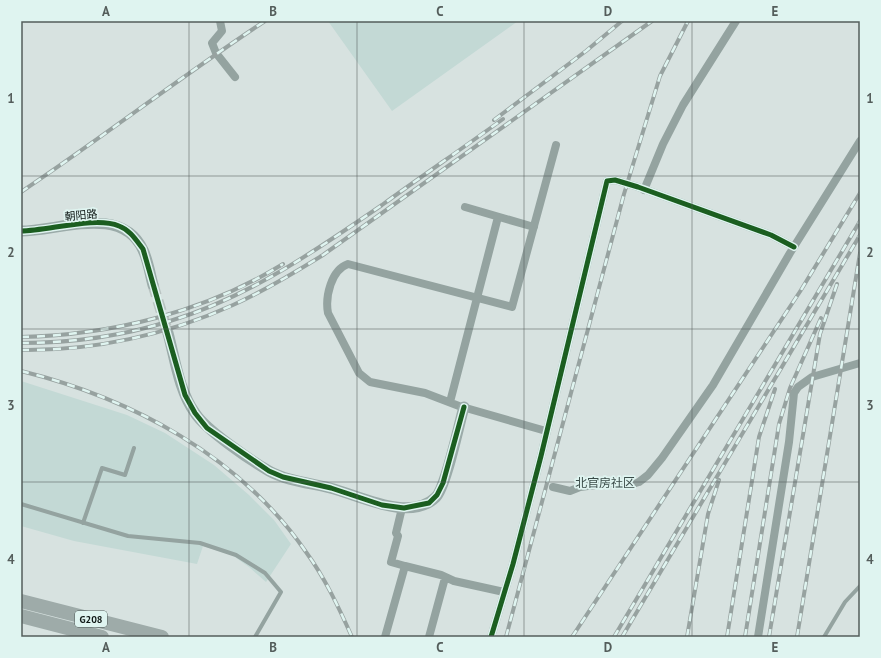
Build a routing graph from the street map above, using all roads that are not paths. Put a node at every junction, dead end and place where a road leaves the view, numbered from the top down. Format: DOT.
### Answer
graph roads {
  1 [pos="220,21"];
  2 [pos="736,21"];
  3 [pos="235,77"];
  4 [pos="860,141"];
  5 [pos="556,145"];
  6 [pos="641,188"];
  7 [pos="465,207"];
  8 [pos="498,217"];
  9 [pos="534,227"];
  10 [pos="21,231"];
  11 [pos="794,247"];
  12 [pos="154,286"];
  13 [pos="477,298"];
  14 [pos="168,333"];
  15 [pos="860,363"];
  16 [pos="450,402"];
  17 [pos="464,407"];
  18 [pos="546,431"];
  19 [pos="134,448"];
  20 [pos="553,487"];
  21 [pos="21,504"];
  22 [pos="402,508"];
  23 [pos="82,523"];
  24 [pos="405,566"];
  25 [pos="445,578"];
  26 [pos="860,586"];
  27 [pos="504,592"];
  28 [pos="21,600"];
  29 [pos="21,616"];
  30 [pos="102,637"];
  31 [pos="162,637"];
  32 [pos="255,637"];
  33 [pos="385,637"];
  34 [pos="429,637"];
  35 [pos="491,637"];
  36 [pos="758,637"];
  37 [pos="824,637"];
  1 -- 3 [label="street"];
  2 -- 6 [label="street"];
  4 -- 11 [label="street"];
  5 -- 9 [label="street"];
  6 -- 11 [label="street"];
  6 -- 18 [label="street"];
  7 -- 8 [label="street"];
  8 -- 9 [label="street"];
  8 -- 13 [label="street"];
  9 -- 13 [label="street"];
  10 -- 12 [label="street, 朝阳路"];
  11 -- 20 [label="street"];
  13 -- 16 [label="street"];
  13 -- 16 [label="street"];
  14 -- 22 [label="street"];
  15 -- 36 [label="street"];
  16 -- 17 [label="street"];
  17 -- 18 [label="street"];
  17 -- 22 [label="street"];
  18 -- 27 [label="street"];
  19 -- 23 [label="lane"];
  21 -- 23 [label="lane"];
  22 -- 24 [label="street"];
  23 -- 32 [label="lane"];
  24 -- 25 [label="street"];
  24 -- 33 [label="street"];
  25 -- 27 [label="street"];
  25 -- 34 [label="street"];
  26 -- 37 [label="lane"];
  27 -- 35 [label="street"];
  28 -- 31 [label="highway, G208"];
  29 -- 30 [label="highway, G208"];
}
